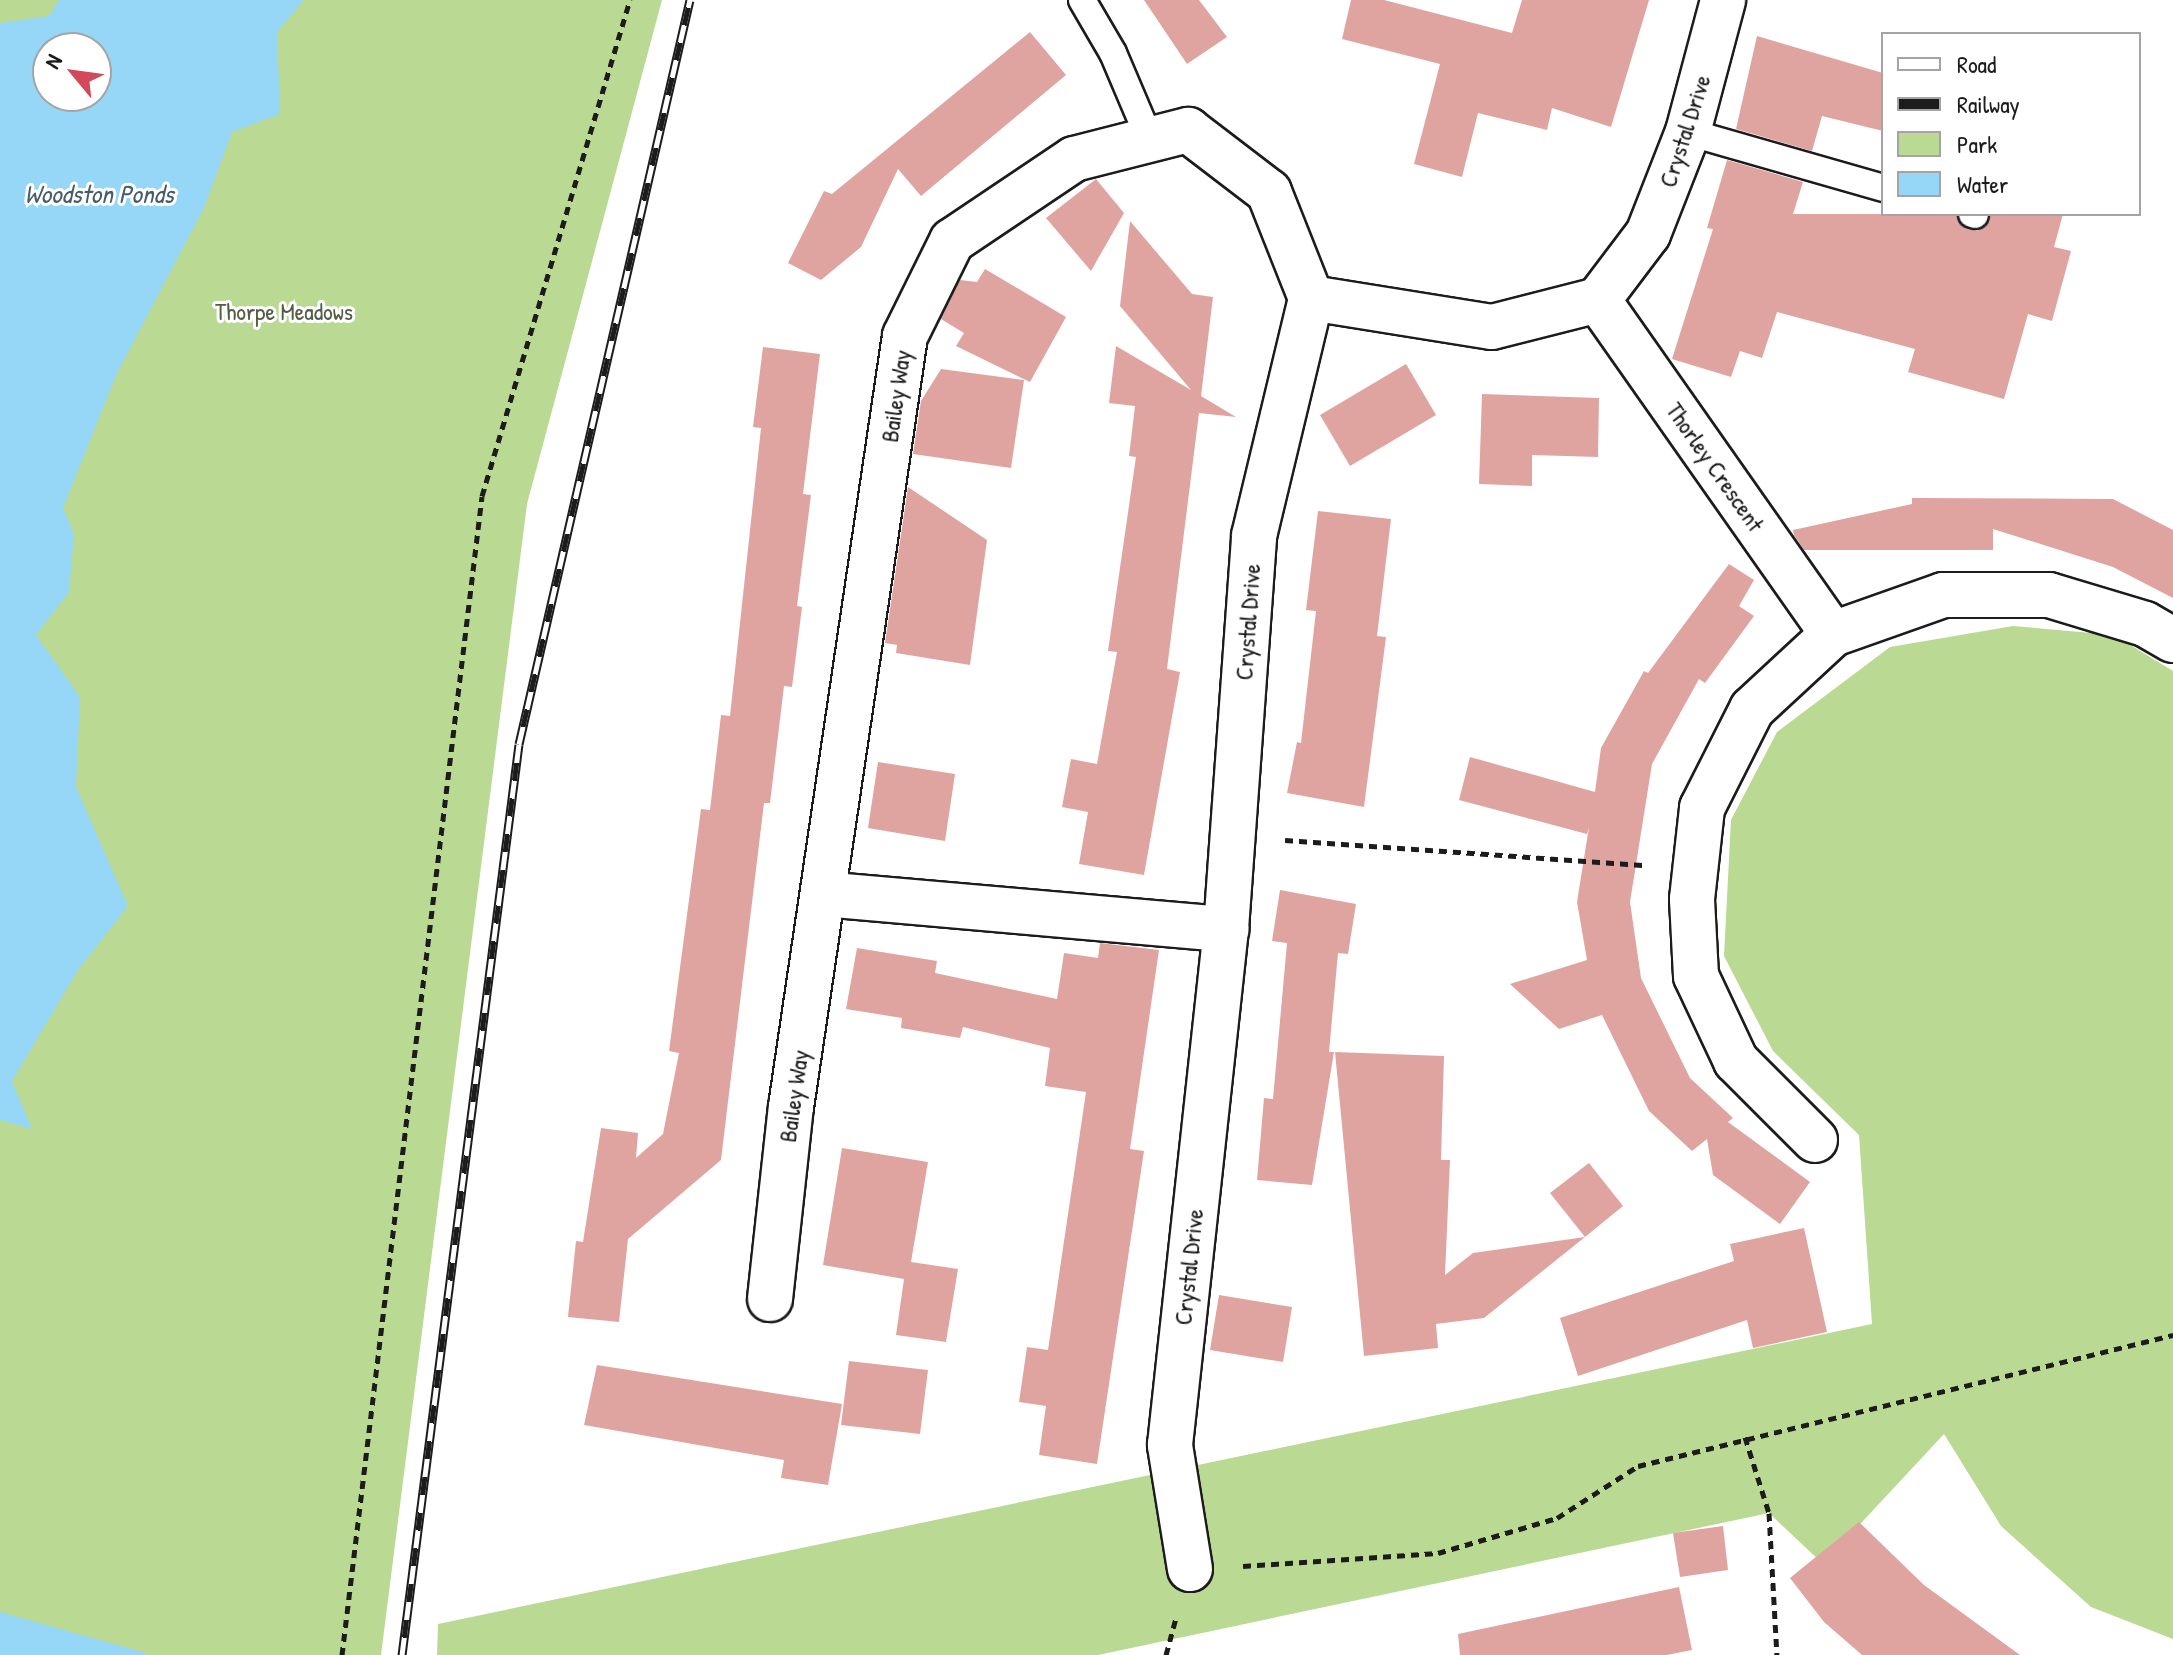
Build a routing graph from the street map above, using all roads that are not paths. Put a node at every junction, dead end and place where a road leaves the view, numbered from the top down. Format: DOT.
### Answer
graph roads {
  1 [pos="1082,0"];
  2 [pos="1723,0"];
  3 [pos="1688,132"];
  4 [pos="1150,140"];
  5 [pos="1881,187"];
  6 [pos="1311,298"];
  7 [pos="1598,300"];
  8 [pos="1833,634"];
  9 [pos="2173,640"];
  10 [pos="823,894"];
  11 [pos="1226,929"];
  12 [pos="1815,1140"];
  13 [pos="770,1299"];
  14 [pos="1190,1569"];
  1 -- 4 [label="lane"];
  2 -- 3 [label="street, Crystal Drive"];
  3 -- 5 [label="lane"];
  3 -- 7 [label="street, Crystal Drive"];
  4 -- 6 [label="street, Bailey Way"];
  4 -- 10 [label="street, Bailey Way"];
  6 -- 7 [label="street"];
  6 -- 11 [label="street, Crystal Drive"];
  7 -- 8 [label="street, Thorley Crescent"];
  8 -- 9 [label="street"];
  8 -- 12 [label="street"];
  10 -- 11 [label="street"];
  10 -- 13 [label="street, Bailey Way"];
  11 -- 14 [label="street, Crystal Drive"];
}
